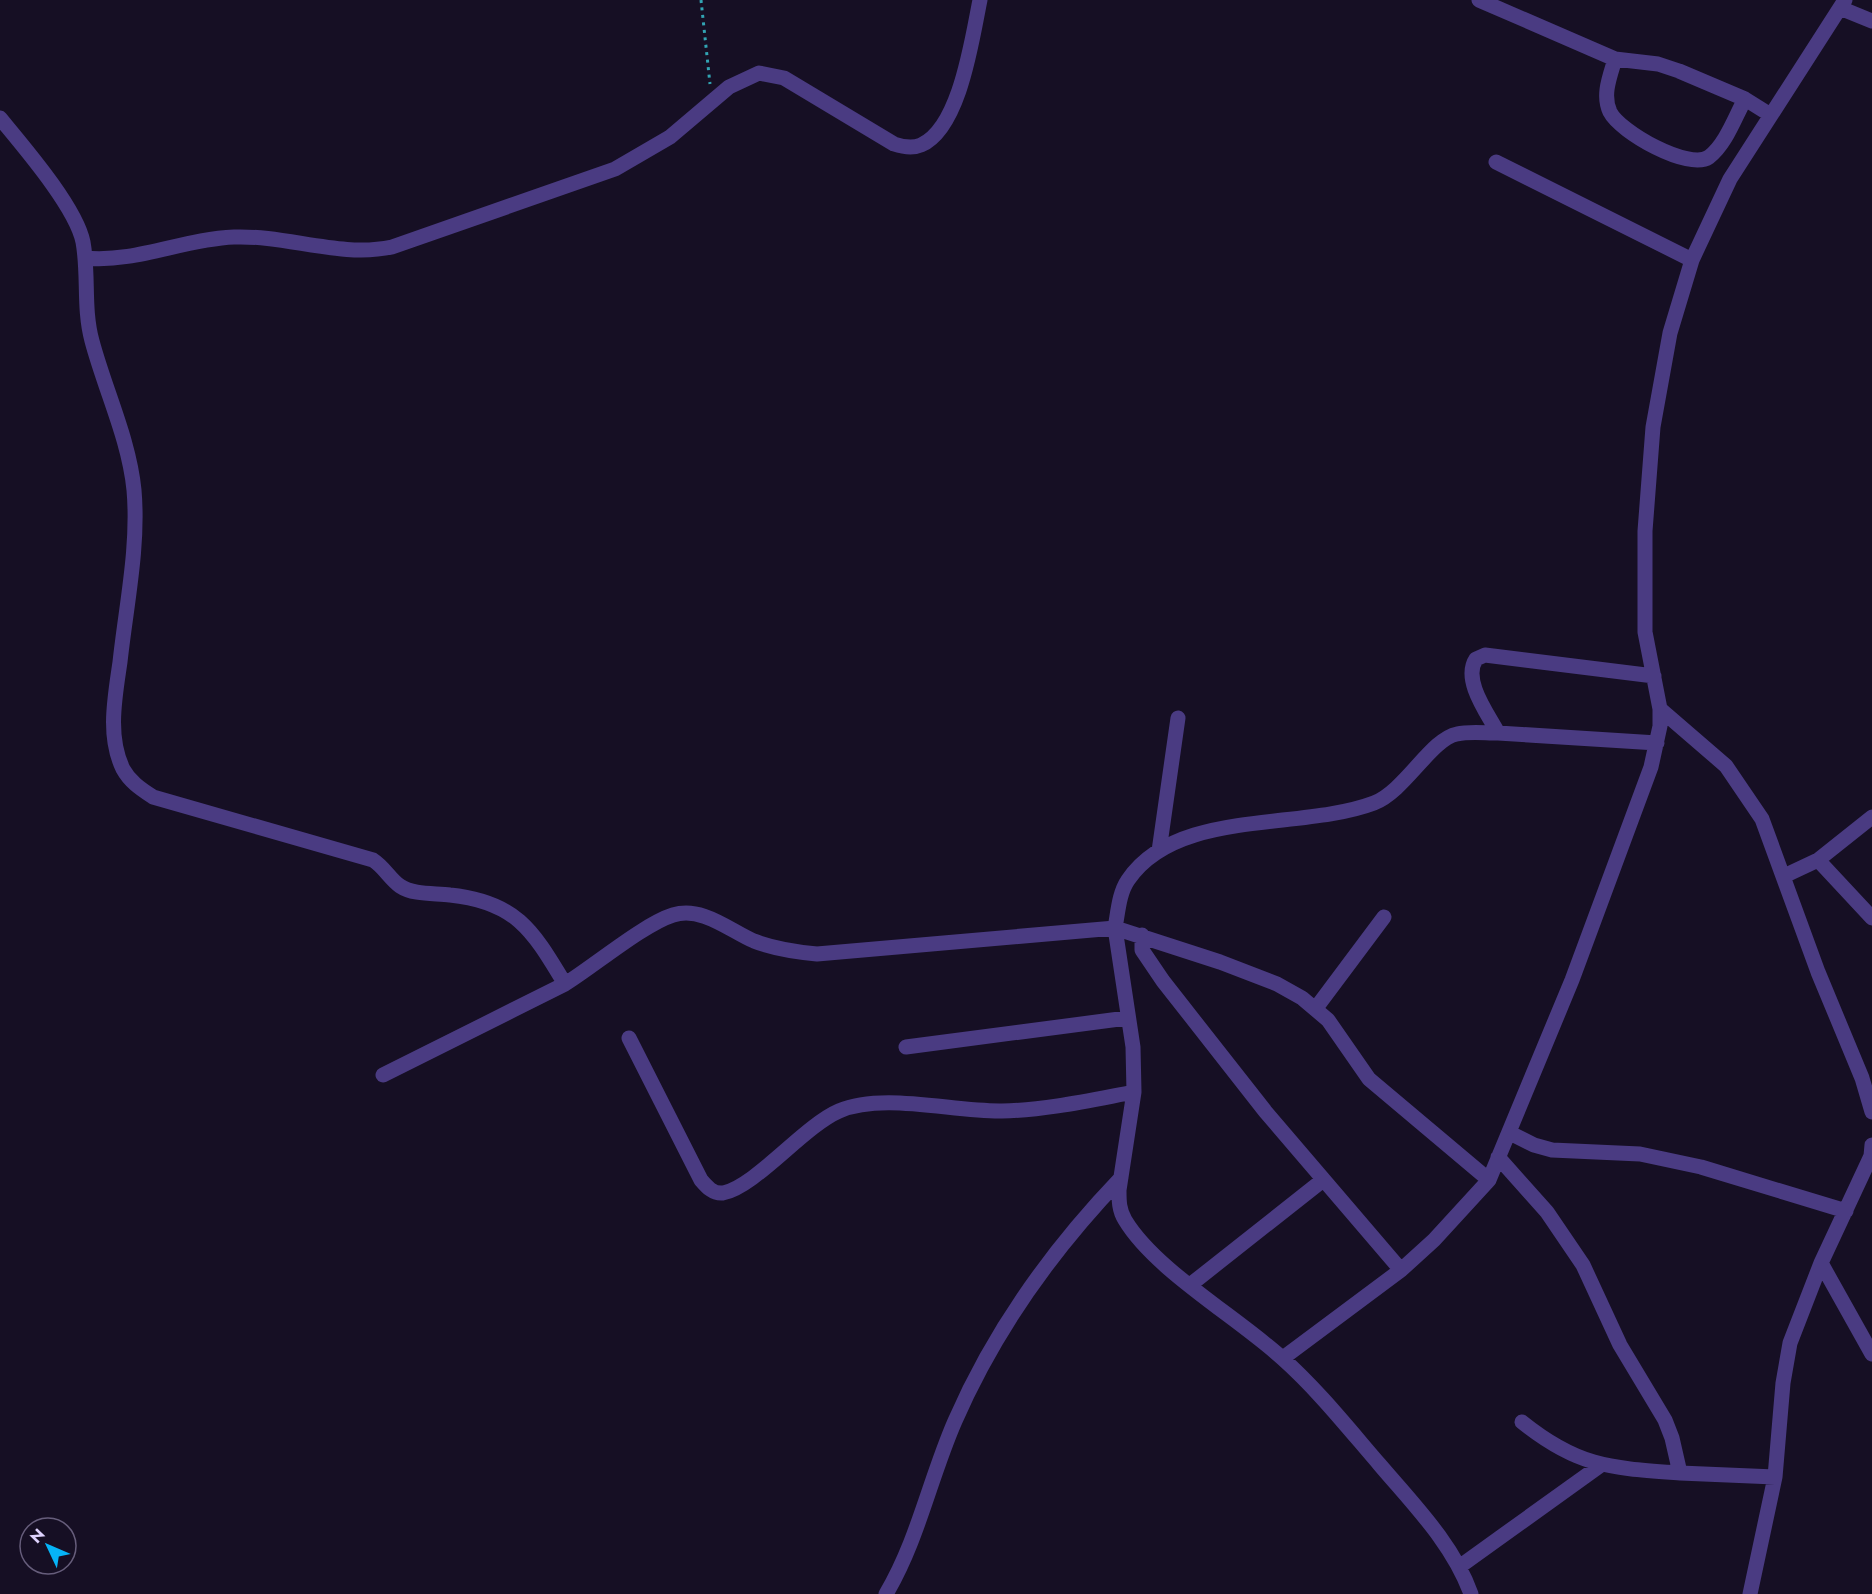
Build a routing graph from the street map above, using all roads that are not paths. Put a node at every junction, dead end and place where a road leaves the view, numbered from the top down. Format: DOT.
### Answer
graph roads {
  1 [pos="980,0"];
  2 [pos="1479,0"];
  3 [pos="1843,4"];
  4 [pos="1872,21"];
  5 [pos="1615,59"];
  6 [pos="1745,99"];
  7 [pos="1769,114"];
  8 [pos="0,118"];
  9 [pos="1496,162"];
  10 [pos="86,258"];
  11 [pos="1692,260"];
  12 [pos="1654,676"];
  13 [pos="1660,709"];
  14 [pos="1178,718"];
  15 [pos="1498,733"];
  16 [pos="1657,743"];
  17 [pos="1872,817"];
  18 [pos="1159,851"];
  19 [pos="1818,860"];
  20 [pos="1784,876"];
  21 [pos="1384,917"];
  22 [pos="1872,918"];
  23 [pos="1115,928"];
  24 [pos="1142,935"];
  25 [pos="565,984"];
  26 [pos="1316,1008"];
  27 [pos="1127,1018"];
  28 [pos="629,1038"];
  29 [pos="906,1047"];
  30 [pos="383,1075"];
  31 [pos="1134,1092"];
  32 [pos="1872,1112"];
  33 [pos="1510,1133"];
  34 [pos="1872,1153"];
  35 [pos="1498,1157"];
  36 [pos="1120,1178"];
  37 [pos="1323,1180"];
  38 [pos="1489,1180"];
  39 [pos="1846,1211"];
  40 [pos="1821,1263"];
  41 [pos="1401,1270"];
  42 [pos="1190,1284"];
  43 [pos="1872,1354"];
  44 [pos="1283,1358"];
  45 [pos="1522,1422"];
  46 [pos="1601,1465"];
  47 [pos="1680,1473"];
  48 [pos="1775,1477"];
  49 [pos="1459,1568"];
  50 [pos="886,1594"];
  51 [pos="1471,1594"];
  52 [pos="1750,1594"];
  1 -- 10 [label="street"];
  2 -- 5 [label="street"];
  3 -- 4 [label="street"];
  3 -- 7 [label="street"];
  5 -- 6 [label="street"];
  5 -- 6 [label="street"];
  6 -- 7 [label="street"];
  7 -- 11 [label="street"];
  8 -- 10 [label="street"];
  9 -- 11 [label="street"];
  10 -- 25 [label="street"];
  11 -- 12 [label="street"];
  12 -- 13 [label="street"];
  12 -- 15 [label="street"];
  13 -- 16 [label="street"];
  13 -- 20 [label="street"];
  14 -- 18 [label="street"];
  15 -- 16 [label="street"];
  15 -- 18 [label="street"];
  16 -- 33 [label="street"];
  17 -- 19 [label="street"];
  18 -- 23 [label="street"];
  19 -- 20 [label="street"];
  19 -- 22 [label="street"];
  20 -- 32 [label="street"];
  21 -- 26 [label="street"];
  23 -- 24 [label="street"];
  23 -- 25 [label="street"];
  23 -- 27 [label="street"];
  24 -- 26 [label="street"];
  24 -- 37 [label="street"];
  25 -- 30 [label="street"];
  26 -- 38 [label="street"];
  27 -- 29 [label="street"];
  27 -- 31 [label="street"];
  28 -- 31 [label="street"];
  31 -- 36 [label="street"];
  33 -- 35 [label="street"];
  33 -- 39 [label="street"];
  34 -- 39 [label="street"];
  35 -- 38 [label="street"];
  35 -- 47 [label="street"];
  36 -- 42 [label="street"];
  36 -- 50 [label="street"];
  37 -- 41 [label="street"];
  37 -- 42 [label="street"];
  38 -- 41 [label="street"];
  39 -- 40 [label="street"];
  40 -- 43 [label="street"];
  40 -- 48 [label="street"];
  41 -- 44 [label="street"];
  42 -- 44 [label="street"];
  44 -- 49 [label="street"];
  45 -- 46 [label="street"];
  46 -- 47 [label="street"];
  46 -- 49 [label="street"];
  47 -- 48 [label="street"];
  48 -- 52 [label="street"];
  49 -- 51 [label="street"];
}
